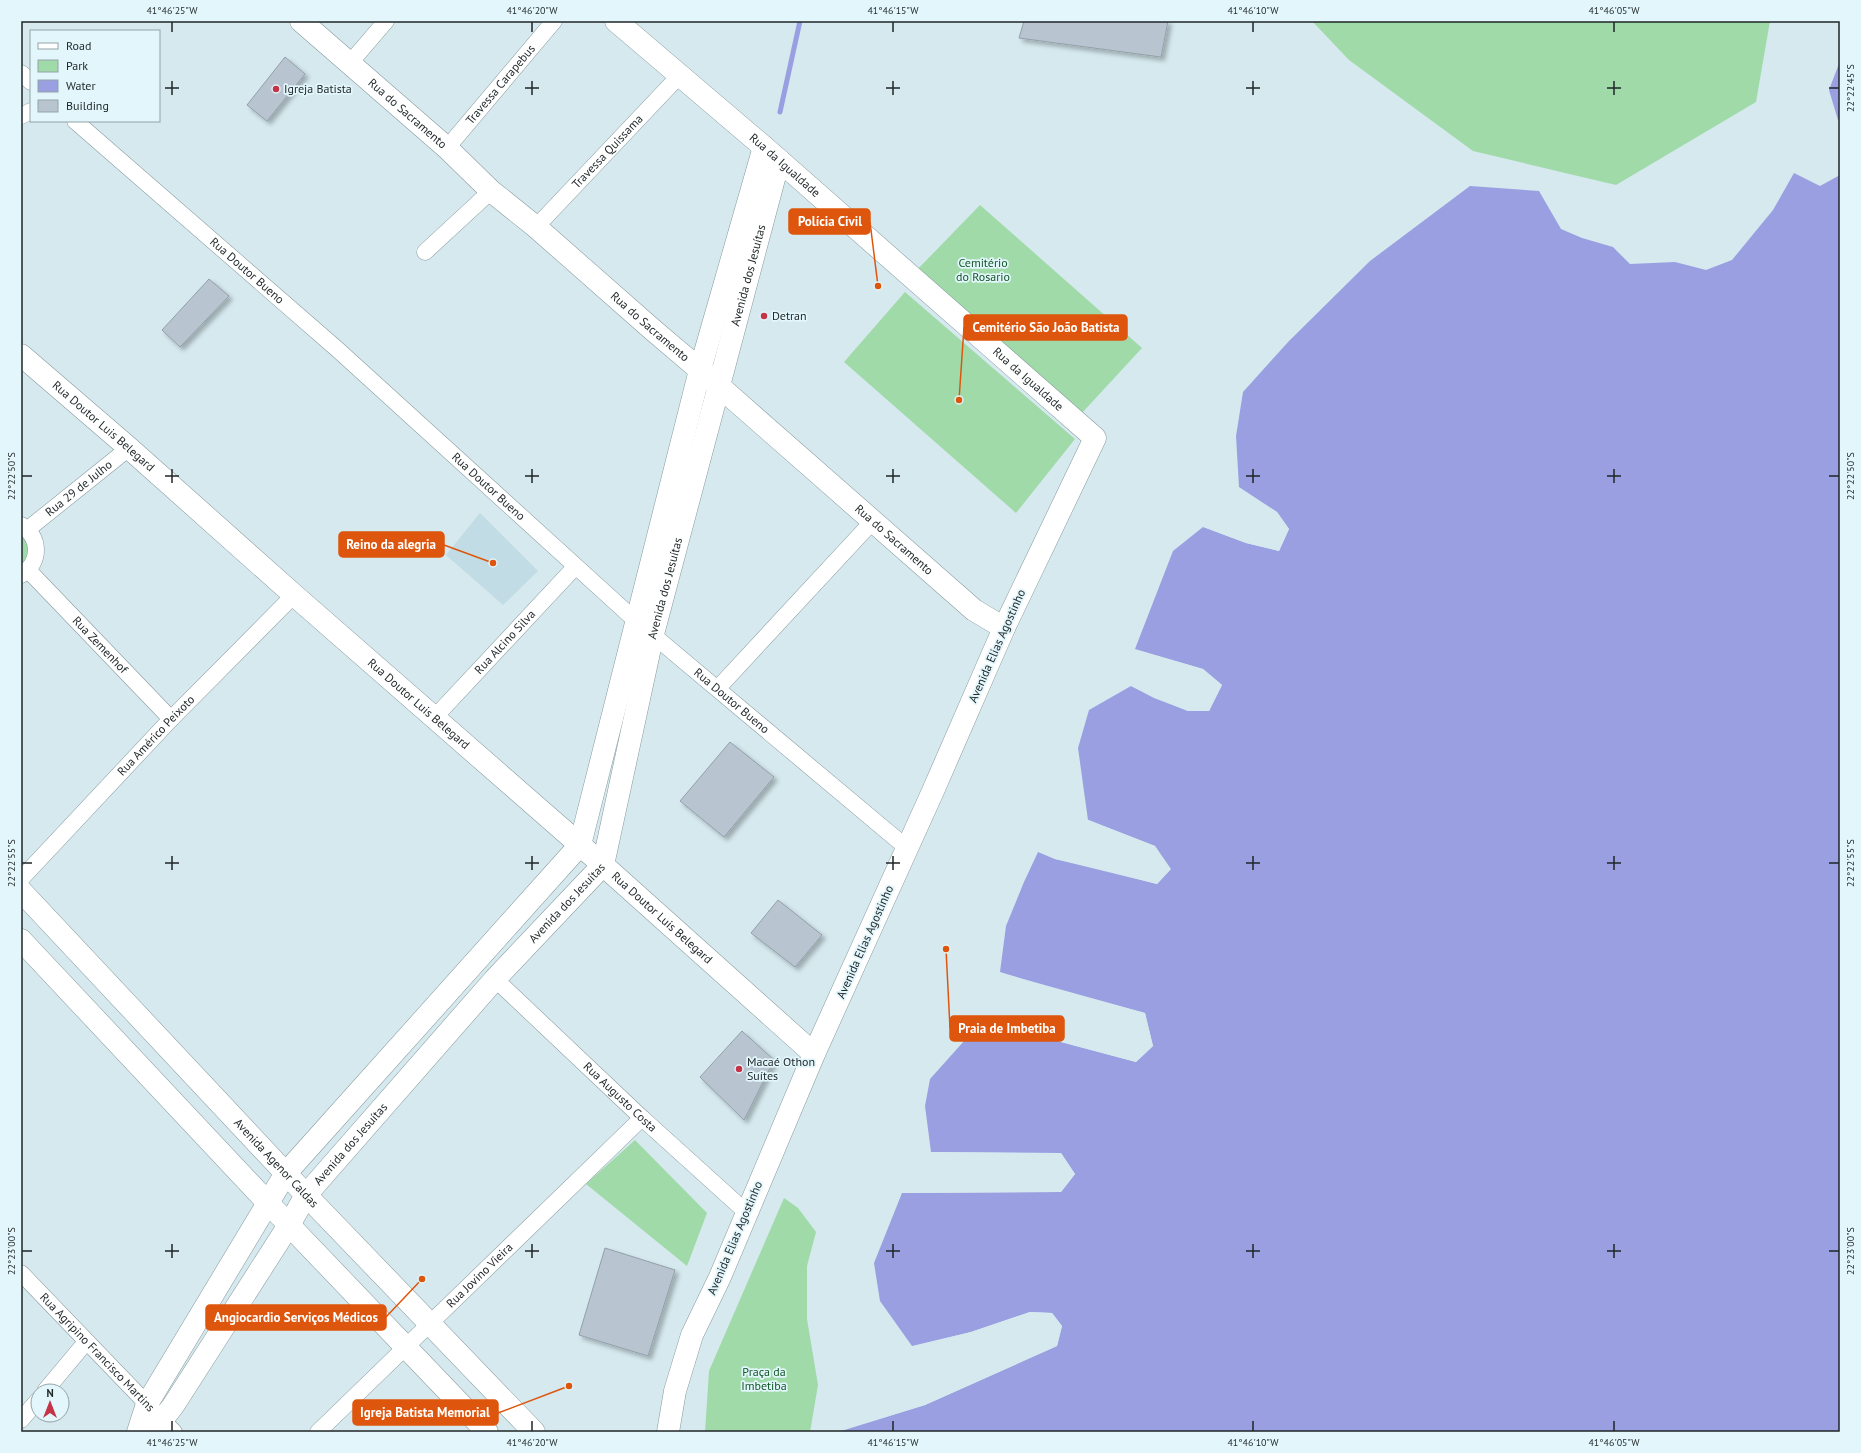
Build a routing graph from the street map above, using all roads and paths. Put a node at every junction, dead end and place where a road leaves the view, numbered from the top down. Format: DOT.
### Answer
graph roads {
  1 [pos="300,21"];
  2 [pos="386,21"];
  3 [pos="554,21"];
  4 [pos="616,21"];
  5 [pos="350,63"];
  6 [pos="21,73"];
  7 [pos="680,75"];
  8 [pos="30,81"];
  9 [pos="30,86"];
  10 [pos="21,91"];
  11 [pos="30,112"];
  12 [pos="21,116"];
  13 [pos="76,122"];
  14 [pos="448,148"];
  15 [pos="772,154"];
  16 [pos="491,191"];
  17 [pos="536,227"];
  18 [pos="425,252"];
  19 [pos="21,355"];
  20 [pos="700,370"];
  21 [pos="719,386"];
  22 [pos="1096,438"];
  23 [pos="129,448"];
  24 [pos="873,520"];
  25 [pos="25,527"];
  26 [pos="575,567"];
  27 [pos="25,573"];
  28 [pos="294,595"];
  29 [pos="635,620"];
  30 [pos="1004,628"];
  31 [pos="653,634"];
  32 [pos="718,688"];
  33 [pos="434,718"];
  34 [pos="171,719"];
  35 [pos="580,845"];
  36 [pos="907,848"];
  37 [pos="603,865"];
  38 [pos="21,879"];
  39 [pos="21,891"];
  40 [pos="21,940"];
  41 [pos="495,980"];
  42 [pos="141,1019"];
  43 [pos="116,1041"];
  44 [pos="814,1054"];
  45 [pos="642,1118"];
  46 [pos="286,1173"];
  47 [pos="306,1195"];
  48 [pos="268,1203"];
  49 [pos="746,1212"];
  50 [pos="289,1225"];
  51 [pos="21,1273"];
  52 [pos="429,1324"];
  53 [pos="86,1342"];
  54 [pos="406,1347"];
  55 [pos="53,1383"];
  56 [pos="147,1404"];
  57 [pos="30,1409"];
  58 [pos="21,1420"];
  59 [pos="168,1426"];
  60 [pos="139,1432"];
  61 [pos="318,1432"];
  62 [pos="487,1432"];
  63 [pos="534,1432"];
  64 [pos="668,1432"];
  1 -- 5 [label="street, Rua do Sacramento"];
  2 -- 5 [label="street"];
  3 -- 14 [label="street, Travessa Carapebus"];
  4 -- 7 [label="street, Rua da Igualdade"];
  5 -- 14 [label="street, Rua do Sacramento"];
  6 -- 8 [label="street"];
  7 -- 15 [label="street, Rua da Igualdade"];
  7 -- 17 [label="street, Travessa Quissama"];
  9 -- 10 [label="street"];
  11 -- 12 [label="street"];
  13 -- 26 [label="street, Rua Doutor Bueno"];
  14 -- 16 [label="street, Rua do Sacramento"];
  15 -- 20 [label="street, Avenida dos Jesuítas"];
  15 -- 21 [label="street, Avenida dos Jesuítas"];
  15 -- 22 [label="street, Rua da Igualdade"];
  16 -- 17 [label="street, Rua do Sacramento"];
  16 -- 18 [label="street"];
  17 -- 20 [label="street, Rua do Sacramento"];
  19 -- 23 [label="street, Rua Doutor Luis Belegard"];
  20 -- 21 [label="street, Rua do Sacramento"];
  20 -- 29 [label="street, Avenida dos Jesuítas"];
  21 -- 24 [label="street, Rua do Sacramento"];
  21 -- 31 [label="street, Avenida dos Jesuítas"];
  22 -- 30 [label="street, Avenida Elias Agostinho"];
  23 -- 25 [label="street, Rua 29 de Julho"];
  23 -- 28 [label="street, Rua Doutor Luis Belegard"];
  24 -- 30 [label="street, Rua do Sacramento"];
  24 -- 32 [label="street"];
  25 -- 27 [label="street"];
  26 -- 29 [label="street, Rua Doutor Bueno"];
  26 -- 33 [label="street, Rua Alcino Silva"];
  27 -- 34 [label="street, Rua Zemenhof"];
  28 -- 33 [label="street, Rua Doutor Luis Belegard"];
  28 -- 34 [label="street, Rua Américo Peixoto"];
  29 -- 31 [label="street, Rua Doutor Bueno"];
  29 -- 35 [label="street, Avenida dos Jesuítas"];
  30 -- 36 [label="street, Avenida Elias Agostinho"];
  31 -- 32 [label="street, Rua Doutor Bueno"];
  31 -- 37 [label="street, Avenida dos Jesuítas"];
  32 -- 36 [label="street, Rua Doutor Bueno"];
  33 -- 35 [label="street, Rua Doutor Luis Belegard"];
  34 -- 38 [label="street, Rua Américo Peixoto"];
  35 -- 37 [label="street, Rua Doutor Luis Belegard"];
  35 -- 46 [label="street, Avenida dos Jesuítas"];
  36 -- 44 [label="street, Avenida Elias Agostinho"];
  37 -- 41 [label="street, Avenida dos Jesuítas"];
  37 -- 44 [label="street, Rua Doutor Luis Belegard"];
  39 -- 42 [label="street, Avenida Agenor Caldas"];
  40 -- 43 [label="street"];
  41 -- 45 [label="street, Rua Augusto Costa"];
  41 -- 47 [label="street, Avenida dos Jesuítas"];
  42 -- 43 [label="street"];
  42 -- 46 [label="street, Avenida Agenor Caldas"];
  43 -- 48 [label="street"];
  44 -- 49 [label="street, Avenida Elias Agostinho"];
  45 -- 49 [label="street, Rua Augusto Costa"];
  45 -- 52 [label="street, Rua Jovino Vieira"];
  46 -- 47 [label="street, Avenida Agenor Caldas"];
  46 -- 48 [label="street, Avenida dos Jesuítas"];
  47 -- 50 [label="street, Avenida dos Jesuítas"];
  47 -- 52 [label="street, Avenida Agenor Caldas"];
  48 -- 50 [label="street"];
  48 -- 56 [label="street, Avenida dos Jesuítas"];
  49 -- 64 [label="street, Avenida Elias Agostinho"];
  50 -- 54 [label="street"];
  50 -- 59 [label="street, Avenida dos Jesuítas"];
  51 -- 53 [label="street, Rua Agripino Francisco Martins"];
  52 -- 54 [label="street, Rua Jovino Vieira"];
  52 -- 63 [label="street, Avenida Agenor Caldas"];
  53 -- 55 [label="street"];
  53 -- 56 [label="street, Rua Agripino Francisco Martins"];
  54 -- 61 [label="street, Rua Jovino Vieira"];
  54 -- 62 [label="street"];
  56 -- 59 [label="street, Rua Agripino Francisco Martins"];
  56 -- 60 [label="street, Avenida dos Jesuítas"];
  57 -- 58 [label="street"];
  59 -- 60 [label="street, Avenida dos Jesuítas"];
}
